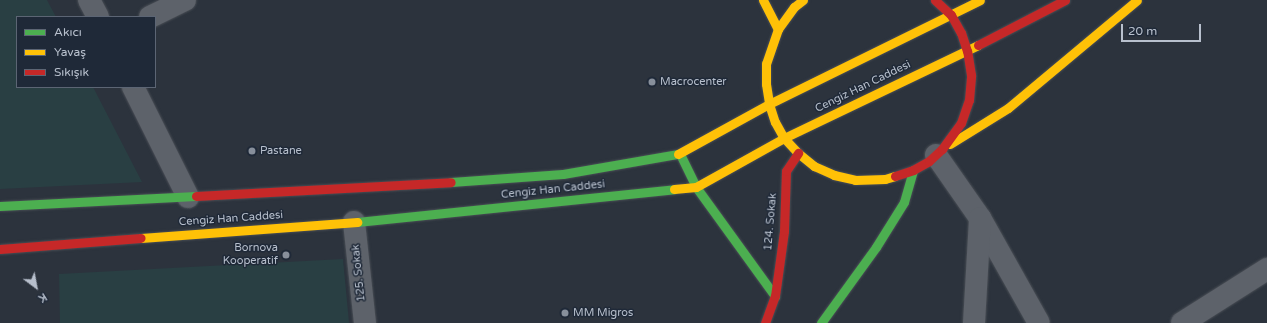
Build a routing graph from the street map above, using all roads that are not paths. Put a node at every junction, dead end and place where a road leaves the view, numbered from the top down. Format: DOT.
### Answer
graph roads {
  1 [pos="89,0"];
  2 [pos="185,0"];
  3 [pos="763,0"];
  4 [pos="803,0"];
  5 [pos="935,0"];
  6 [pos="980,0"];
  7 [pos="1065,0"];
  8 [pos="1137,0"];
  9 [pos="951,15"];
  10 [pos="97,16"];
  11 [pos="152,16"];
  12 [pos="778,29"];
  13 [pos="967,51"];
  14 [pos="134,88"];
  15 [pos="769,104"];
  16 [pos="784,138"];
  17 [pos="939,152"];
  18 [pos="798,153"];
  19 [pos="680,154"];
  20 [pos="913,170"];
  21 [pos="696,187"];
  22 [pos="188,197"];
  23 [pos="0,206"];
  24 [pos="980,218"];
  25 [pos="354,222"];
  26 [pos="0,249"];
  27 [pos="1267,269"];
  28 [pos="775,296"];
  29 [pos="365,323"];
  30 [pos="765,323"];
  31 [pos="821,323"];
  32 [pos="974,323"];
  33 [pos="1039,323"];
  34 [pos="1182,323"];
  1 -- 10 [label="street"];
  2 -- 11 [label="street"];
  3 -- 12 [label="main road"];
  4 -- 12 [label="main road"];
  5 -- 9 [label="main road"];
  6 -- 9 [label="main road, Cengiz Han Caddesi"];
  7 -- 13 [label="main road, Cengiz Han Caddesi"];
  8 -- 17 [label="main road"];
  9 -- 13 [label="main road"];
  9 -- 15 [label="main road, Cengiz Han Caddesi"];
  12 -- 15 [label="main road"];
  13 -- 16 [label="main road, Cengiz Han Caddesi"];
  13 -- 17 [label="main road"];
  14 -- 22 [label="street"];
  15 -- 16 [label="main road"];
  15 -- 19 [label="main road, Cengiz Han Caddesi"];
  16 -- 18 [label="main road"];
  16 -- 21 [label="main road, Cengiz Han Caddesi"];
  17 -- 20 [label="main road"];
  17 -- 24 [label="street"];
  18 -- 20 [label="main road"];
  18 -- 28 [label="main road, 124. Sokak"];
  19 -- 21 [label="main road"];
  19 -- 22 [label="main road, Cengiz Han Caddesi"];
  20 -- 31 [label="main road"];
  21 -- 25 [label="main road, Cengiz Han Caddesi"];
  21 -- 28 [label="main road"];
  22 -- 23 [label="main road, Cengiz Han Caddesi"];
  24 -- 32 [label="street"];
  24 -- 33 [label="street"];
  25 -- 26 [label="main road, Cengiz Han Caddesi"];
  25 -- 29 [label="street, 125. Sokak"];
  27 -- 34 [label="street"];
  28 -- 30 [label="main road, 124. Sokak"];
}
